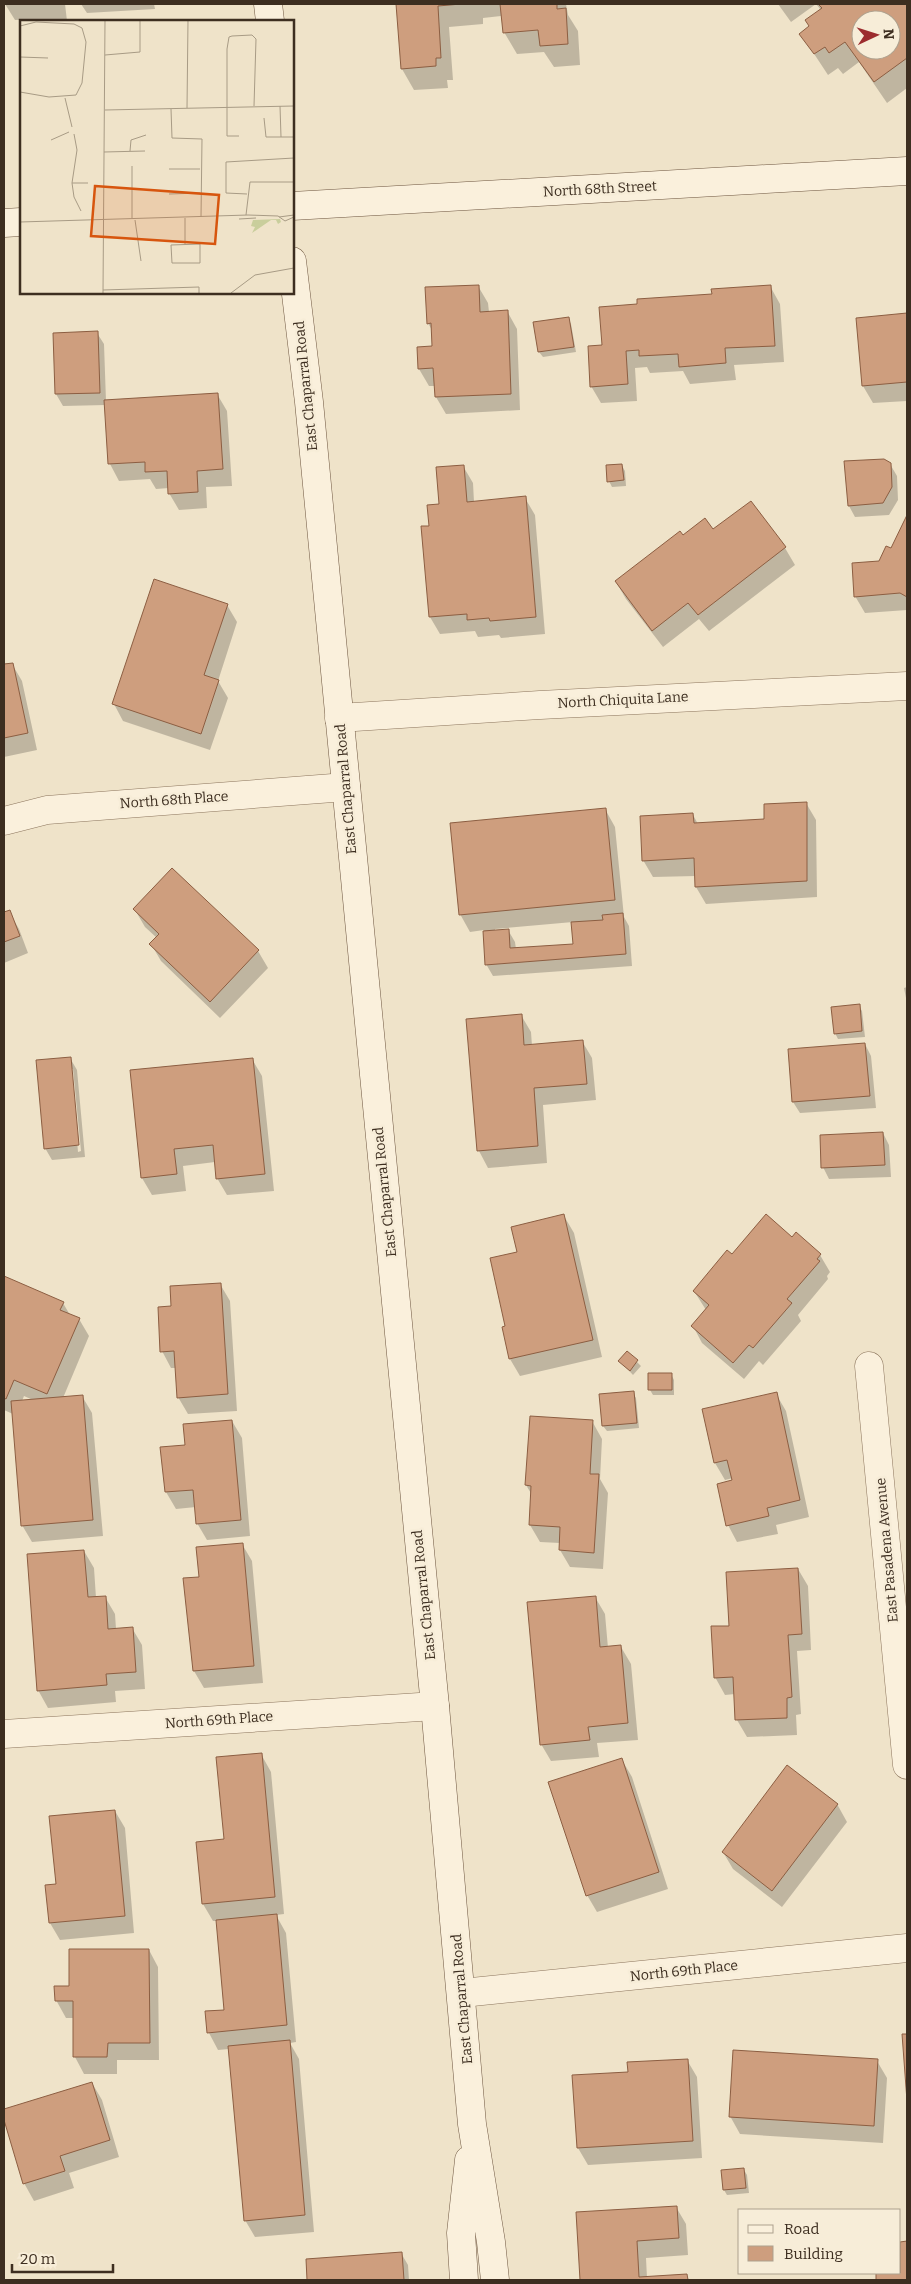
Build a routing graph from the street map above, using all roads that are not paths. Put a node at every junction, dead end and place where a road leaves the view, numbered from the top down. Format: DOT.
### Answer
graph roads {
  1 [pos="268,4"];
  2 [pos="270,20"];
  3 [pos="907,171"];
  4 [pos="294,206"];
  5 [pos="20,222"];
  6 [pos="4,223"];
  7 [pos="294,278"];
  8 [pos="907,686"];
  9 [pos="339,718"];
  10 [pos="346,787"];
  11 [pos="4,821"];
  12 [pos="870,1366"];
  13 [pos="435,1706"];
  14 [pos="4,1734"];
  15 [pos="907,1765"];
  16 [pos="907,1948"];
  17 [pos="462,1994"];
  18 [pos="472,2124"];
  19 [pos="464,2280"];
  20 [pos="495,2280"];
  1 -- 2 [label="street"];
  3 -- 4 [label="street, North 68th Street"];
  5 -- 6 [label="street"];
  7 -- 9 [label="street, East Chaparral Road"];
  8 -- 9 [label="street, North Chiquita Lane"];
  9 -- 10 [label="street, East Chaparral Road"];
  10 -- 11 [label="street, North 68th Place"];
  10 -- 13 [label="street, East Chaparral Road"];
  12 -- 15 [label="street, East Pasadena Avenue"];
  13 -- 14 [label="street, North 69th Place"];
  13 -- 17 [label="street, East Chaparral Road"];
  16 -- 17 [label="street, North 69th Place"];
  17 -- 18 [label="street, East Chaparral Road"];
  18 -- 19 [label="street, East Chaparral Road"];
  18 -- 20 [label="street, East Chaparral Road"];
}
